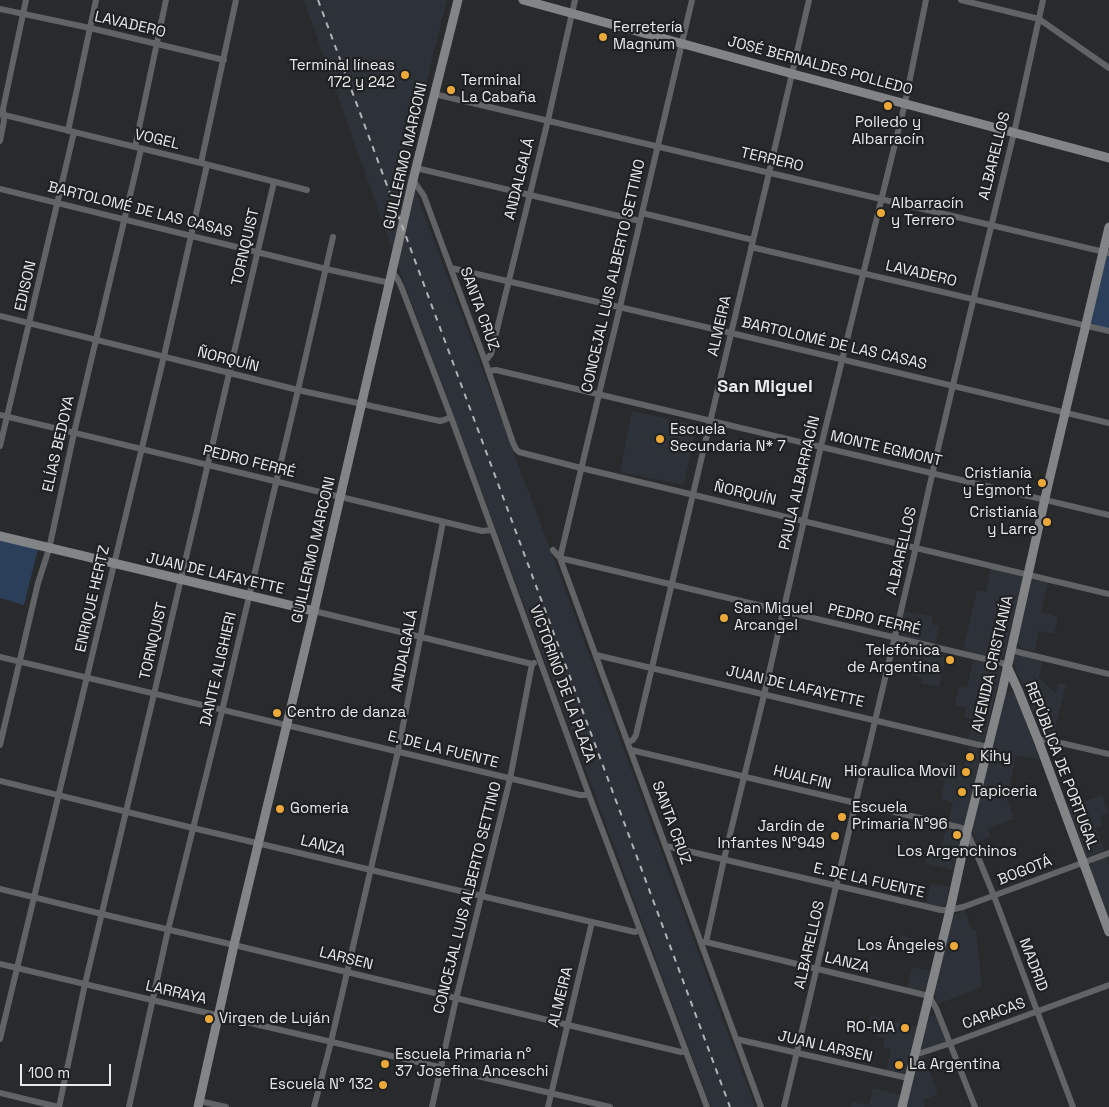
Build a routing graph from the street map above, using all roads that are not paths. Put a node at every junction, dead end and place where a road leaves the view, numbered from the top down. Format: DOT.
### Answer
graph roads {
  1 [pos="26,0"];
  2 [pos="96,0"];
  3 [pos="166,0"];
  4 [pos="236,0"];
  5 [pos="458,0"];
  6 [pos="523,0"];
  7 [pos="575,0"];
  8 [pos="692,0"];
  9 [pos="809,0"];
  10 [pos="926,0"];
  11 [pos="961,0"];
  12 [pos="1043,0"];
  13 [pos="0,9"];
  14 [pos="23,14"];
  15 [pos="571,14"];
  16 [pos="1039,19"];
  17 [pos="90,28"];
  18 [pos="682,43"];
  19 [pos="157,44"];
  20 [pos="224,60"];
  21 [pos="1109,68"];
  22 [pos="793,74"];
  23 [pos="434,94"];
  24 [pos="904,103"];
  25 [pos="2,115"];
  26 [pos="548,120"];
  27 [pos="71,132"];
  28 [pos="1014,132"];
  29 [pos="0,141"];
  30 [pos="657,146"];
  31 [pos="138,148"];
  32 [pos="1109,158"];
  33 [pos="204,164"];
  34 [pos="416,168"];
  35 [pos="770,173"];
  36 [pos="413,180"];
  37 [pos="274,182"];
  38 [pos="0,189"];
  39 [pos="307,190"];
  40 [pos="529,195"];
  41 [pos="881,199"];
  42 [pos="58,202"];
  43 [pos="642,213"];
  44 [pos="124,219"];
  45 [pos="640,221"];
  46 [pos="991,225"];
  47 [pos="1109,227"];
  48 [pos="192,236"];
  49 [pos="333,236"];
  50 [pos="753,240"];
  51 [pos="751,247"];
  52 [pos="258,252"];
  53 [pos="1106,252"];
  54 [pos="451,268"];
  55 [pos="326,269"];
  56 [pos="392,271"];
  57 [pos="863,274"];
  58 [pos="508,280"];
  59 [pos="390,283"];
  60 [pos="973,299"];
  61 [pos="620,307"];
  62 [pos="0,316"];
  63 [pos="30,323"];
  64 [pos="1086,326"];
  65 [pos="1109,331"];
  66 [pos="731,333"];
  67 [pos="96,340"];
  68 [pos="164,356"];
  69 [pos="842,360"];
  70 [pos="484,361"];
  71 [pos="488,371"];
  72 [pos="230,373"];
  73 [pos="953,386"];
  74 [pos="298,390"];
  75 [pos="598,394"];
  76 [pos="362,404"];
  77 [pos="1066,412"];
  78 [pos="4,415"];
  79 [pos="451,418"];
  80 [pos="710,420"];
  81 [pos="1109,423"];
  82 [pos="74,433"];
  83 [pos="0,446"];
  84 [pos="821,446"];
  85 [pos="141,449"];
  86 [pos="516,449"];
  87 [pos="208,465"];
  88 [pos="581,468"];
  89 [pos="932,472"];
  90 [pos="276,482"];
  91 [pos="693,494"];
  92 [pos="340,497"];
  93 [pos="1045,499"];
  94 [pos="1109,515"];
  95 [pos="804,520"];
  96 [pos="443,522"];
  97 [pos="492,530"];
  98 [pos="0,536"];
  99 [pos="916,547"];
  100 [pos="49,549"];
  101 [pos="553,550"];
  102 [pos="560,558"];
  103 [pos="114,564"];
  104 [pos="1028,574"];
  105 [pos="181,580"];
  106 [pos="671,585"];
  107 [pos="1109,594"];
  108 [pos="248,596"];
  109 [pos="314,611"];
  110 [pos="783,612"];
  111 [pos="421,637"];
  112 [pos="895,638"];
  113 [pos="1010,650"];
  114 [pos="596,655"];
  115 [pos="0,657"];
  116 [pos="20,662"];
  117 [pos="541,662"];
  118 [pos="532,664"];
  119 [pos="1007,666"];
  120 [pos="652,668"];
  121 [pos="1109,674"];
  122 [pos="88,678"];
  123 [pos="154,694"];
  124 [pos="764,695"];
  125 [pos="222,711"];
  126 [pos="875,720"];
  127 [pos="287,726"];
  128 [pos="1038,740"];
  129 [pos="628,742"];
  130 [pos="0,745"];
  131 [pos="988,747"];
  132 [pos="630,750"];
  133 [pos="398,751"];
  134 [pos="1109,754"];
  135 [pos="744,777"];
  136 [pos="510,779"];
  137 [pos="0,781"];
  138 [pos="58,795"];
  139 [pos="589,795"];
  140 [pos="855,804"];
  141 [pos="127,812"];
  142 [pos="193,828"];
  143 [pos="967,832"];
  144 [pos="259,843"];
  145 [pos="666,846"];
  146 [pos="1109,853"];
  147 [pos="724,860"];
  148 [pos="1083,862"];
  149 [pos="371,870"];
  150 [pos="836,886"];
  151 [pos="0,889"];
  152 [pos="482,896"];
  153 [pos="994,896"];
  154 [pos="34,897"];
  155 [pos="950,910"];
  156 [pos="102,914"];
  157 [pos="592,922"];
  158 [pos="168,930"];
  159 [pos="640,930"];
  160 [pos="1109,932"];
  161 [pos="704,942"];
  162 [pos="234,945"];
  163 [pos="0,964"];
  164 [pos="17,968"];
  165 [pos="818,969"];
  166 [pos="347,972"];
  167 [pos="85,984"];
  168 [pos="1109,985"];
  169 [pos="929,996"];
  170 [pos="456,998"];
  171 [pos="152,1000"];
  172 [pos="1038,1012"];
  173 [pos="218,1016"];
  174 [pos="567,1024"];
  175 [pos="0,1039"];
  176 [pos="736,1040"];
  177 [pos="331,1042"];
  178 [pos="951,1044"];
  179 [pos="686,1051"];
  180 [pos="797,1053"];
  181 [pos="915,1054"];
  182 [pos="441,1068"];
  183 [pos="908,1078"];
  184 [pos="0,1093"];
  185 [pos="551,1093"];
  186 [pos="199,1104"];
  187 [pos="58,1107"];
  188 [pos="129,1107"];
  189 [pos="226,1107"];
  190 [pos="314,1107"];
  191 [pos="432,1107"];
  192 [pos="548,1107"];
  193 [pos="610,1107"];
  194 [pos="707,1107"];
  195 [pos="761,1107"];
  196 [pos="784,1107"];
  197 [pos="902,1107"];
  198 [pos="975,1107"];
  199 [pos="1073,1107"];
  1 -- 14 [label="street"];
  2 -- 17 [label="street, EDISON"];
  3 -- 19 [label="street, ELÍAS BEDOYA"];
  4 -- 20 [label="street, ENRIQUE HERTZ"];
  5 -- 23 [label="main road, GUILLERMO MARCONI"];
  6 -- 15 [label="main road, JOSÉ BERNALDES POLLEDO"];
  7 -- 15 [label="street, ANDALGALÁ"];
  8 -- 18 [label="street, CONCEJAL LUIS ALBERTO SETTINO"];
  9 -- 22 [label="street, ALMEIRA"];
  10 -- 24 [label="street, PAULA ALBARRACÍN"];
  11 -- 16 [label="street"];
  12 -- 16 [label="street, ALBARELLOS"];
  13 -- 14 [label="street, LAVADERO"];
  14 -- 17 [label="street, LAVADERO"];
  14 -- 25 [label="street"];
  15 -- 18 [label="main road, JOSÉ BERNALDES POLLEDO"];
  15 -- 26 [label="street, ANDALGALÁ"];
  16 -- 21 [label="street"];
  16 -- 28 [label="street, ALBARELLOS"];
  17 -- 19 [label="street, LAVADERO"];
  17 -- 27 [label="street, EDISON"];
  18 -- 22 [label="main road, JOSÉ BERNALDES POLLEDO"];
  18 -- 30 [label="street, CONCEJAL LUIS ALBERTO SETTINO"];
  19 -- 20 [label="street, LAVADERO"];
  19 -- 31 [label="street, ELÍAS BEDOYA"];
  20 -- 33 [label="street, ENRIQUE HERTZ"];
  22 -- 24 [label="main road, JOSÉ BERNALDES POLLEDO"];
  22 -- 35 [label="street, ALMEIRA"];
  23 -- 26 [label="street, TERRERO"];
  23 -- 34 [label="main road, GUILLERMO MARCONI"];
  24 -- 28 [label="main road, JOSÉ BERNALDES POLLEDO"];
  24 -- 41 [label="street, PAULA ALBARRACÍN"];
  25 -- 27 [label="street, VOGEL"];
  25 -- 29 [label="street"];
  26 -- 30 [label="street, TERRERO"];
  26 -- 40 [label="street, ANDALGALÁ"];
  27 -- 31 [label="street, VOGEL"];
  27 -- 42 [label="street, EDISON"];
  28 -- 32 [label="main road, JOSÉ BERNALDES POLLEDO"];
  28 -- 46 [label="street, ALBARELLOS"];
  30 -- 35 [label="street, TERRERO"];
  30 -- 43 [label="street, CONCEJAL LUIS ALBERTO SETTINO"];
  31 -- 33 [label="street, VOGEL"];
  31 -- 44 [label="street, ELÍAS BEDOYA"];
  33 -- 37 [label="street, VOGEL"];
  33 -- 48 [label="street, ENRIQUE HERTZ"];
  34 -- 36 [label="main road, GUILLERMO MARCONI"];
  34 -- 40 [label="street"];
  35 -- 41 [label="street, TERRERO"];
  35 -- 50 [label="street, ALMEIRA"];
  36 -- 54 [label="street, SANTA CRUZ"];
  36 -- 56 [label="main road, GUILLERMO MARCONI"];
  37 -- 39 [label="street, VOGEL"];
  37 -- 52 [label="street, TORNQUIST"];
  38 -- 42 [label="street, BARTOLOMÉ DE LAS CASAS"];
  40 -- 45 [label="street"];
  40 -- 58 [label="street, ANDALGALÁ"];
  41 -- 46 [label="street, TERRERO"];
  41 -- 57 [label="street, PAULA ALBARRACÍN"];
  42 -- 44 [label="street, BARTOLOMÉ DE LAS CASAS"];
  42 -- 63 [label="street, EDISON"];
  43 -- 45 [label="street, CONCEJAL LUIS ALBERTO SETTINO"];
  43 -- 50 [label="street"];
  44 -- 48 [label="street, BARTOLOMÉ DE LAS CASAS"];
  44 -- 67 [label="street, ELÍAS BEDOYA"];
  45 -- 61 [label="street, CONCEJAL LUIS ALBERTO SETTINO"];
  46 -- 53 [label="street, TERRERO"];
  46 -- 60 [label="street, ALBARELLOS"];
  47 -- 53 [label="main road, AVENIDA CRISTIANÍA"];
  48 -- 52 [label="street, BARTOLOMÉ DE LAS CASAS"];
  48 -- 68 [label="street, ENRIQUE HERTZ"];
  49 -- 55 [label="street, DANTE ALIGHIERI"];
  50 -- 51 [label="street, ALMEIRA"];
  51 -- 57 [label="street, LAVADERO"];
  51 -- 66 [label="street, ALMEIRA"];
  52 -- 55 [label="street, BARTOLOMÉ DE LAS CASAS"];
  52 -- 72 [label="street, TORNQUIST"];
  53 -- 64 [label="main road, AVENIDA CRISTIANÍA"];
  54 -- 58 [label="street, BARTOLOMÉ DE LAS CASAS"];
  54 -- 70 [label="street, SANTA CRUZ"];
  55 -- 59 [label="street, BARTOLOMÉ DE LAS CASAS"];
  55 -- 74 [label="street, DANTE ALIGHIERI"];
  56 -- 59 [label="main road, GUILLERMO MARCONI"];
  56 -- 79 [label="street, VICTORINO DE LA PLAZA"];
  57 -- 60 [label="street, LAVADERO"];
  57 -- 69 [label="street, PAULA ALBARRACÍN"];
  58 -- 61 [label="street, BARTOLOMÉ DE LAS CASAS"];
  58 -- 70 [label="street, ANDALGALÁ"];
  59 -- 76 [label="main road, GUILLERMO MARCONI"];
  60 -- 64 [label="street, LAVADERO"];
  60 -- 73 [label="street, ALBARELLOS"];
  61 -- 66 [label="street, BARTOLOMÉ DE LAS CASAS"];
  61 -- 75 [label="street, CONCEJAL LUIS ALBERTO SETTINO"];
  62 -- 63 [label="street, ÑORQUÍN"];
  63 -- 67 [label="street, ÑORQUÍN"];
  63 -- 78 [label="street, EDISON"];
  64 -- 65 [label="street, LAVADERO"];
  64 -- 77 [label="main road, AVENIDA CRISTIANÍA"];
  66 -- 69 [label="street, BARTOLOMÉ DE LAS CASAS"];
  66 -- 80 [label="street, ALMEIRA"];
  67 -- 68 [label="street, ÑORQUÍN"];
  67 -- 82 [label="street, ELÍAS BEDOYA"];
  68 -- 72 [label="street, ÑORQUÍN"];
  68 -- 85 [label="street, ENRIQUE HERTZ"];
  69 -- 73 [label="street, BARTOLOMÉ DE LAS CASAS"];
  69 -- 84 [label="street, PAULA ALBARRACÍN"];
  70 -- 71 [label="street, SANTA CRUZ"];
  71 -- 75 [label="street, MONTE EGMONT"];
  71 -- 86 [label="street, SANTA CRUZ"];
  72 -- 74 [label="street, ÑORQUÍN"];
  72 -- 87 [label="street, TORNQUIST"];
  73 -- 77 [label="street, BARTOLOMÉ DE LAS CASAS"];
  73 -- 89 [label="street, ALBARELLOS"];
  74 -- 76 [label="street, ÑORQUÍN"];
  74 -- 90 [label="street, DANTE ALIGHIERI"];
  75 -- 80 [label="street, MONTE EGMONT"];
  75 -- 88 [label="street, CONCEJAL LUIS ALBERTO SETTINO"];
  76 -- 79 [label="street, ÑORQUÍN"];
  76 -- 92 [label="main road, GUILLERMO MARCONI"];
  77 -- 81 [label="street, BARTOLOMÉ DE LAS CASAS"];
  77 -- 93 [label="main road, AVENIDA CRISTIANÍA"];
  78 -- 82 [label="street, PEDRO FERRÉ"];
  78 -- 83 [label="street, EDISON"];
  79 -- 97 [label="street, VICTORINO DE LA PLAZA"];
  80 -- 84 [label="street, MONTE EGMONT"];
  80 -- 91 [label="street, ALMEIRA"];
  82 -- 85 [label="street, PEDRO FERRÉ"];
  82 -- 100 [label="street, ELÍAS BEDOYA"];
  84 -- 89 [label="street, MONTE EGMONT"];
  84 -- 95 [label="street, PAULA ALBARRACÍN"];
  85 -- 87 [label="street, PEDRO FERRÉ"];
  85 -- 103 [label="street, ENRIQUE HERTZ"];
  86 -- 88 [label="street, ÑORQUÍN"];
  87 -- 90 [label="street, PEDRO FERRÉ"];
  87 -- 105 [label="street, TORNQUIST"];
  88 -- 91 [label="street, ÑORQUÍN"];
  88 -- 102 [label="street, CONCEJAL LUIS ALBERTO SETTINO"];
  89 -- 93 [label="street, MONTE EGMONT"];
  89 -- 99 [label="street, ALBARELLOS"];
  90 -- 92 [label="street, PEDRO FERRÉ"];
  90 -- 108 [label="street, DANTE ALIGHIERI"];
  91 -- 95 [label="street, ÑORQUÍN"];
  91 -- 106 [label="street, ALMEIRA"];
  92 -- 96 [label="street, PEDRO FERRÉ"];
  92 -- 109 [label="main road, GUILLERMO MARCONI"];
  93 -- 94 [label="street, MONTE EGMONT"];
  93 -- 104 [label="main road, AVENIDA CRISTIANÍA"];
  95 -- 99 [label="street, ÑORQUÍN"];
  95 -- 110 [label="street, PAULA ALBARRACÍN"];
  96 -- 97 [label="street, PEDRO FERRÉ"];
  96 -- 111 [label="street, ANDALGALÁ"];
  97 -- 117 [label="street, VICTORINO DE LA PLAZA"];
  98 -- 100 [label="main road, JUAN DE LAFAYETTE"];
  99 -- 104 [label="street, ÑORQUÍN"];
  99 -- 112 [label="street, ALBARELLOS"];
  100 -- 103 [label="main road, JUAN DE LAFAYETTE"];
  100 -- 116 [label="street, ELÍAS BEDOYA"];
  101 -- 102 [label="street, SANTA CRUZ"];
  102 -- 106 [label="street, PEDRO FERRÉ"];
  102 -- 114 [label="street, SANTA CRUZ"];
  103 -- 105 [label="main road, JUAN DE LAFAYETTE"];
  103 -- 122 [label="street, ENRIQUE HERTZ"];
  104 -- 107 [label="street, ÑORQUÍN"];
  104 -- 113 [label="main road, AVENIDA CRISTIANÍA"];
  105 -- 108 [label="main road, JUAN DE LAFAYETTE"];
  105 -- 123 [label="street, TORNQUIST"];
  106 -- 110 [label="street, PEDRO FERRÉ"];
  106 -- 120 [label="street, ALMEIRA"];
  108 -- 109 [label="main road, JUAN DE LAFAYETTE"];
  108 -- 125 [label="street, DANTE ALIGHIERI"];
  109 -- 111 [label="street, JUAN DE LAFAYETTE"];
  109 -- 127 [label="main road, GUILLERMO MARCONI"];
  110 -- 112 [label="street, PEDRO FERRÉ"];
  110 -- 124 [label="street, PAULA ALBARRACÍN"];
  111 -- 118 [label="street, JUAN DE LAFAYETTE"];
  111 -- 133 [label="street, ANDALGALÁ"];
  112 -- 119 [label="street, PEDRO FERRÉ"];
  112 -- 126 [label="street, ALBARELLOS"];
  113 -- 119 [label="main road, AVENIDA CRISTIANÍA"];
  113 -- 121 [label="street"];
  114 -- 120 [label="street, JUAN DE LAFAYETTE"];
  114 -- 129 [label="street, SANTA CRUZ"];
  115 -- 116 [label="street, E. DE LA FUENTE"];
  116 -- 122 [label="street, E. DE LA FUENTE"];
  116 -- 130 [label="street, ELÍAS BEDOYA"];
  117 -- 118 [label="street, JUAN DE LAFAYETTE"];
  117 -- 139 [label="street, VICTORINO DE LA PLAZA"];
  118 -- 136 [label="street, CONCEJAL LUIS ALBERTO SETTINO"];
  119 -- 128 [label="main road, REPÚBLICA DE PORTUGAL"];
  119 -- 131 [label="main road, AVENIDA CRISTIANÍA"];
  120 -- 124 [label="street, JUAN DE LAFAYETTE"];
  120 -- 129 [label="street, ALMEIRA"];
  122 -- 123 [label="street, E. DE LA FUENTE"];
  122 -- 138 [label="street, ENRIQUE HERTZ"];
  123 -- 125 [label="street, E. DE LA FUENTE"];
  123 -- 141 [label="street, TORNQUIST"];
  124 -- 126 [label="street, JUAN DE LAFAYETTE"];
  124 -- 135 [label="street, PAULA ALBARRACÍN"];
  125 -- 127 [label="street, E. DE LA FUENTE"];
  125 -- 142 [label="street, DANTE ALIGHIERI"];
  126 -- 131 [label="street, JUAN DE LAFAYETTE"];
  126 -- 140 [label="street, ALBARELLOS"];
  127 -- 133 [label="street, E. DE LA FUENTE"];
  127 -- 144 [label="main road, GUILLERMO MARCONI"];
  128 -- 134 [label="street"];
  128 -- 148 [label="main road, REPÚBLICA DE PORTUGAL"];
  129 -- 132 [label="street, SANTA CRUZ"];
  131 -- 143 [label="main road, AVENIDA CRISTIANÍA"];
  132 -- 135 [label="street, HUALFIN"];
  132 -- 145 [label="street, SANTA CRUZ"];
  133 -- 136 [label="street, E. DE LA FUENTE"];
  133 -- 149 [label="street, ANDALGALÁ"];
  135 -- 140 [label="street, HUALFIN"];
  135 -- 147 [label="street, PAULA ALBARRACÍN"];
  136 -- 139 [label="street, E. DE LA FUENTE"];
  136 -- 152 [label="street, CONCEJAL LUIS ALBERTO SETTINO"];
  137 -- 138 [label="street, LANZA"];
  138 -- 141 [label="street, LANZA"];
  138 -- 154 [label="street, ENRIQUE HERTZ"];
  139 -- 159 [label="street, VICTORINO DE LA PLAZA"];
  140 -- 143 [label="street, HUALFIN"];
  140 -- 150 [label="street, ALBARELLOS"];
  141 -- 142 [label="street, LANZA"];
  141 -- 156 [label="street, TORNQUIST"];
  142 -- 144 [label="street, LANZA"];
  142 -- 158 [label="street, DANTE ALIGHIERI"];
  143 -- 153 [label="street, MADRID"];
  143 -- 155 [label="main road, AVENIDA CRISTIANÍA"];
  144 -- 149 [label="street, LANZA"];
  144 -- 162 [label="main road, GUILLERMO MARCONI"];
  145 -- 147 [label="street, E. DE LA FUENTE"];
  145 -- 161 [label="street, SANTA CRUZ"];
  146 -- 148 [label="street, BOGOTÁ"];
  147 -- 150 [label="street, E. DE LA FUENTE"];
  147 -- 161 [label="street, PAULA ALBARRACÍN"];
  148 -- 153 [label="street, BOGOTÁ"];
  148 -- 160 [label="main road, REPÚBLICA DE PORTUGAL"];
  149 -- 152 [label="street, LANZA"];
  149 -- 166 [label="street, ANDALGALÁ"];
  150 -- 155 [label="street, E. DE LA FUENTE"];
  150 -- 165 [label="street, ALBARELLOS"];
  151 -- 154 [label="street, LARSEN"];
  152 -- 157 [label="street, LANZA"];
  152 -- 170 [label="street, CONCEJAL LUIS ALBERTO SETTINO"];
  153 -- 155 [label="street, BOGOTÁ"];
  153 -- 172 [label="street, MADRID"];
  154 -- 156 [label="street, LARSEN"];
  154 -- 164 [label="street, ENRIQUE HERTZ"];
  155 -- 169 [label="main road, AVENIDA CRISTIANÍA"];
  156 -- 158 [label="street, LARSEN"];
  156 -- 167 [label="street, TORNQUIST"];
  157 -- 159 [label="street, LANZA"];
  157 -- 174 [label="street, ALMEIRA"];
  158 -- 162 [label="street, LARSEN"];
  158 -- 171 [label="street, DANTE ALIGHIERI"];
  159 -- 179 [label="street, VICTORINO DE LA PLAZA"];
  161 -- 165 [label="street, LANZA"];
  161 -- 176 [label="street, SANTA CRUZ"];
  162 -- 166 [label="street, LARSEN"];
  162 -- 173 [label="main road, GUILLERMO MARCONI"];
  163 -- 164 [label="street, LARRAYA"];
  164 -- 167 [label="street, LARRAYA"];
  164 -- 175 [label="street, ENRIQUE HERTZ"];
  165 -- 169 [label="street, LANZA"];
  165 -- 180 [label="street, ALBARELLOS"];
  166 -- 170 [label="street, LARSEN"];
  166 -- 177 [label="street, ANDALGALÁ"];
  167 -- 171 [label="street, LARRAYA"];
  167 -- 187 [label="street, TORNQUIST"];
  168 -- 172 [label="street, CARACAS"];
  169 -- 178 [label="street"];
  169 -- 181 [label="main road, AVENIDA CRISTIANÍA"];
  170 -- 174 [label="street, LARSEN"];
  170 -- 182 [label="street, CONCEJAL LUIS ALBERTO SETTINO"];
  171 -- 173 [label="street, LARRAYA"];
  171 -- 188 [label="street, DANTE ALIGHIERI"];
  172 -- 178 [label="street, CARACAS"];
  172 -- 199 [label="street, MADRID"];
  173 -- 177 [label="street, LARRAYA"];
  173 -- 186 [label="main road, GUILLERMO MARCONI"];
  174 -- 179 [label="street, LARSEN"];
  174 -- 185 [label="street, ALMEIRA"];
  176 -- 180 [label="street, JUAN LARSEN"];
  176 -- 195 [label="street, SANTA CRUZ"];
  177 -- 182 [label="street, LARRAYA"];
  177 -- 190 [label="street, ANDALGALÁ"];
  178 -- 181 [label="street, CARACAS"];
  178 -- 198 [label="street"];
  179 -- 194 [label="street, VICTORINO DE LA PLAZA"];
  180 -- 183 [label="street, JUAN LARSEN"];
  180 -- 196 [label="street, ALBARELLOS"];
  181 -- 183 [label="main road, AVENIDA CRISTIANÍA"];
  182 -- 185 [label="street, LARRAYA"];
  182 -- 191 [label="street, CONCEJAL LUIS ALBERTO SETTINO"];
  183 -- 197 [label="main road, AVENIDA CRISTIANÍA"];
  184 -- 187 [label="street"];
  185 -- 192 [label="street, ALMEIRA"];
  185 -- 193 [label="street, LARRAYA"];
  186 -- 189 [label="street"];
}
